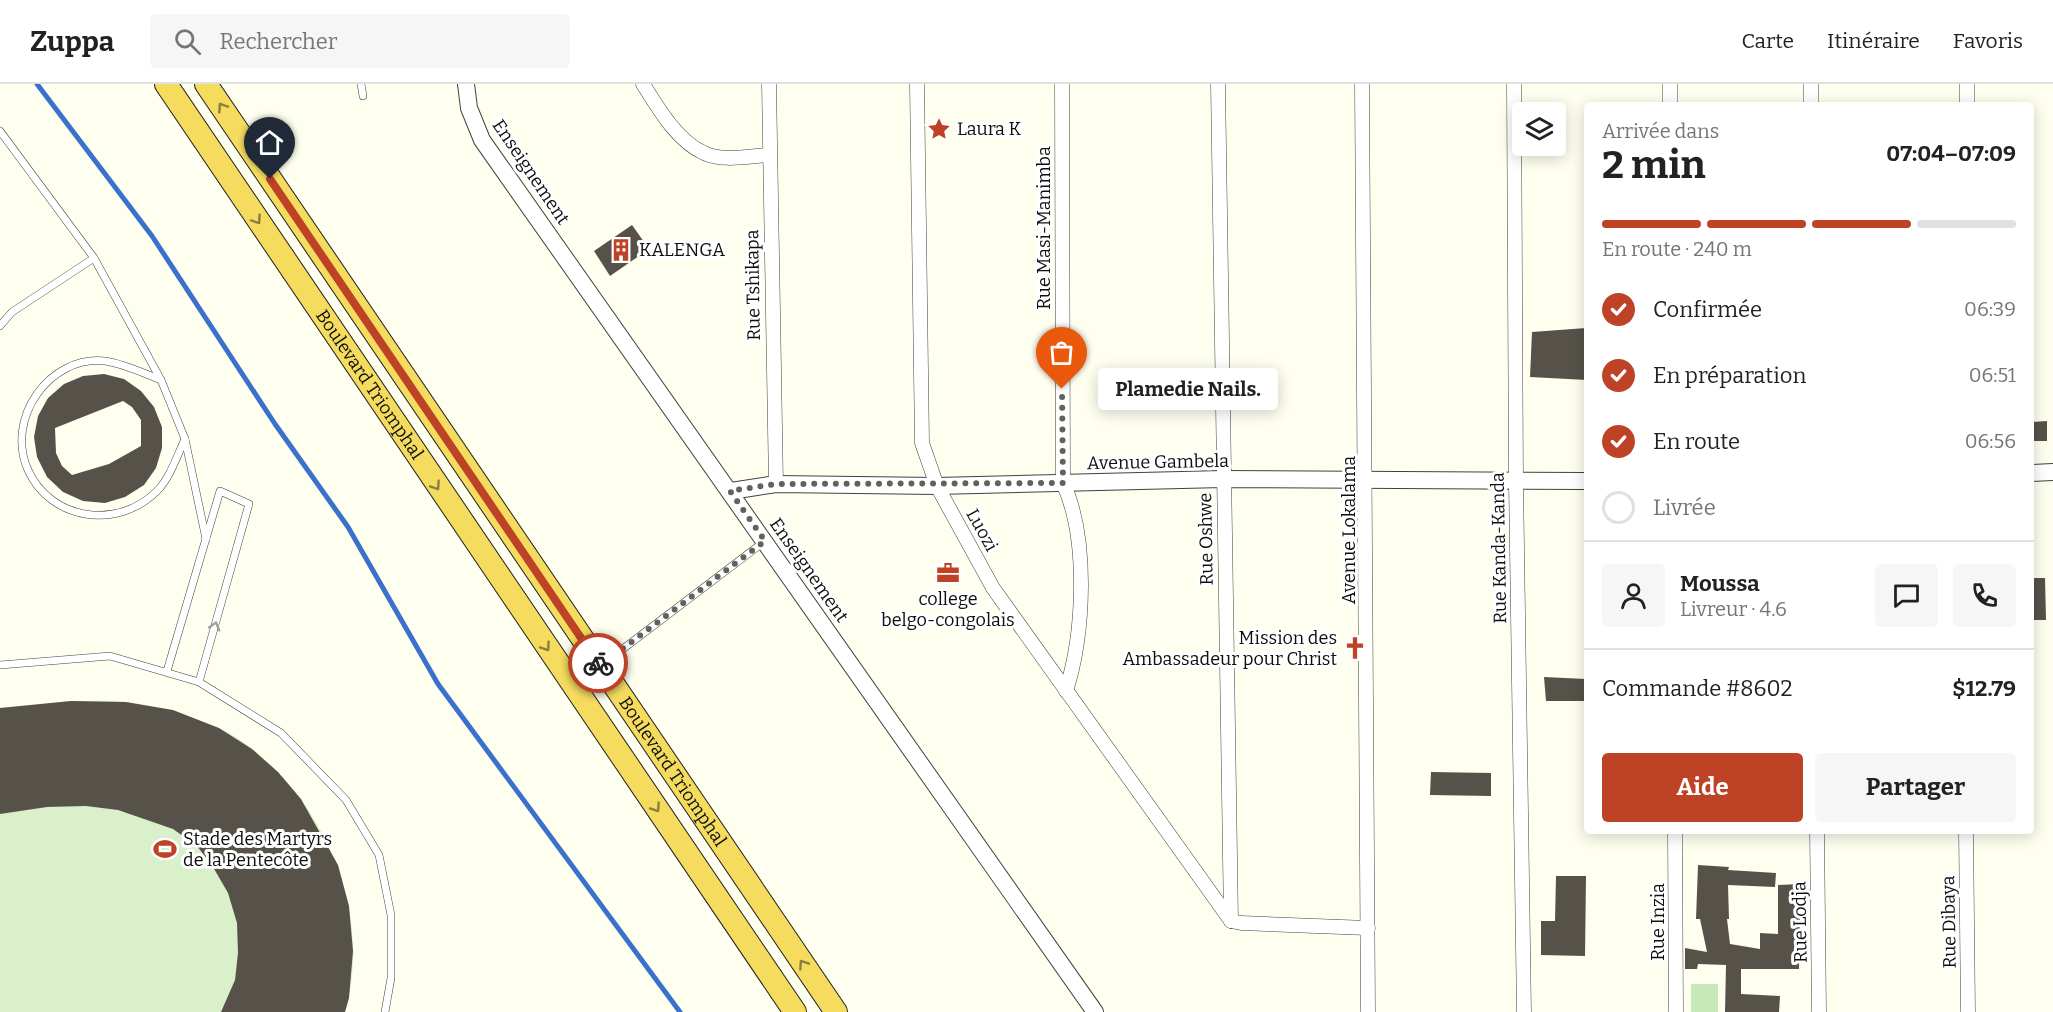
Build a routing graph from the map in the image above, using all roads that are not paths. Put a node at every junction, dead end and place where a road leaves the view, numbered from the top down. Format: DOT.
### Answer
graph roads {
  1 [pos="166,84"];
  2 [pos="206,84"];
  3 [pos="361,84"];
  4 [pos="466,84"];
  5 [pos="644,84"];
  6 [pos="769,84"];
  7 [pos="917,84"];
  8 [pos="1062,84"];
  9 [pos="1218,84"];
  10 [pos="1362,84"];
  11 [pos="1514,84"];
  12 [pos="1670,84"];
  13 [pos="1811,84"];
  14 [pos="1967,84"];
  15 [pos="363,96"];
  16 [pos="1670,102"];
  17 [pos="1811,102"];
  18 [pos="1967,102"];
  19 [pos="0,131"];
  20 [pos="768,155"];
  21 [pos="94,258"];
  22 [pos="0,326"];
  23 [pos="161,380"];
  24 [pos="185,440"];
  25 [pos="2053,472"];
  26 [pos="2034,473"];
  27 [pos="1223,479"];
  28 [pos="1367,480"];
  29 [pos="1584,481"];
  30 [pos="1516,482"];
  31 [pos="1063,483"];
  32 [pos="776,484"];
  33 [pos="937,486"];
  34 [pos="730,491"];
  35 [pos="206,539"];
  36 [pos="765,541"];
  37 [pos="0,665"];
  38 [pos="600,666"];
  39 [pos="167,671"];
  40 [pos="199,682"];
  41 [pos="573,686"];
  42 [pos="1066,691"];
  43 [pos="1676,834"];
  44 [pos="1817,834"];
  45 [pos="1966,834"];
  46 [pos="1231,921"];
  47 [pos="1368,928"];
  48 [pos="385,1012"];
  49 [pos="795,1012"];
  50 [pos="836,1012"];
  51 [pos="1095,1012"];
  52 [pos="1368,1012"];
  53 [pos="1524,1012"];
  54 [pos="1676,1012"];
  55 [pos="1819,1012"];
  56 [pos="1968,1012"];
  1 -- 41 [label="highway, Boulevard Triomphal, one-way"];
  38 -- 2 [label="highway, Boulevard Triomphal, one-way"];
  3 -- 15 [label="lane"];
  4 -- 34 [label="street, Enseignement"];
  5 -- 20 [label="street"];
  6 -- 20 [label="street, Rue Tshikapa"];
  7 -- 33 [label="street, Luozi"];
  8 -- 31 [label="street, Rue Masi-Manimba"];
  9 -- 27 [label="street, Rue Oshwe"];
  10 -- 28 [label="street, Avenue Lokalama"];
  11 -- 30 [label="street, Rue Kanda-Kanda"];
  12 -- 16 [label="street"];
  13 -- 17 [label="street"];
  14 -- 18 [label="street"];
  19 -- 21 [label="lane"];
  20 -- 32 [label="street, Rue Tshikapa"];
  21 -- 22 [label="lane"];
  21 -- 23 [label="lane"];
  23 -- 24 [label="lane"];
  23 -- 24 [label="lane"];
  24 -- 35 [label="lane"];
  25 -- 26 [label="street"];
  27 -- 28 [label="street, Avenue Gambela"];
  27 -- 31 [label="street, Avenue Gambela"];
  27 -- 46 [label="street, Rue Oshwe"];
  28 -- 30 [label="street, Avenue Gambela"];
  28 -- 47 [label="street, Avenue Lokalama"];
  29 -- 30 [label="street, Avenue Gambela"];
  30 -- 53 [label="street, Rue Kanda-Kanda"];
  31 -- 33 [label="street, Avenue Gambela"];
  31 -- 42 [label="street, Rue Masi-Manimba"];
  32 -- 33 [label="street, Avenue Gambela"];
  32 -- 34 [label="street, Avenue Gambela"];
  33 -- 42 [label="street, Luozi"];
  34 -- 36 [label="street, Enseignement"];
  35 -- 39 [label="lane"];
  40 -- 35 [label="lane, one-way"];
  36 -- 38 [label="lane"];
  36 -- 51 [label="street, Enseignement"];
  37 -- 39 [label="lane"];
  38 -- 41 [label="lane"];
  50 -- 38 [label="highway, Boulevard Triomphal, one-way"];
  39 -- 40 [label="lane"];
  40 -- 48 [label="lane"];
  41 -- 49 [label="highway, Boulevard Triomphal, one-way"];
  42 -- 46 [label="street, Luozi"];
  43 -- 54 [label="street, Rue Inzia"];
  44 -- 55 [label="street, Rue Lodja"];
  45 -- 56 [label="street, Rue Dibaya"];
  46 -- 47 [label="street"];
  47 -- 52 [label="street, Avenue Lokalama"];
}
